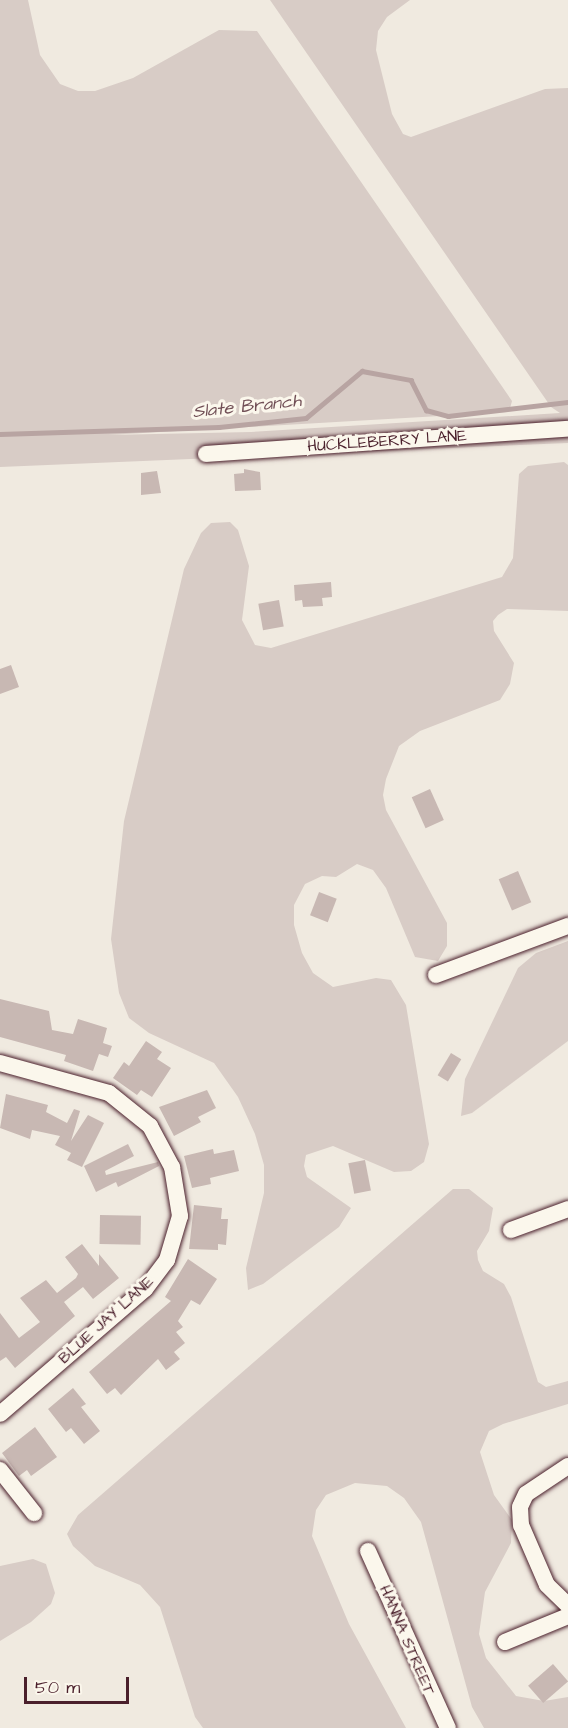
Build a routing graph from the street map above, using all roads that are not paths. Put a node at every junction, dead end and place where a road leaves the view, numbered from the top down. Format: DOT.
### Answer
graph roads {
  1 [pos="568,429"];
  2 [pos="206,454"];
  3 [pos="568,926"];
  4 [pos="436,975"];
  5 [pos="0,1063"];
  6 [pos="568,1209"];
  7 [pos="511,1230"];
  8 [pos="0,1414"];
  9 [pos="568,1466"];
  10 [pos="0,1470"];
  11 [pos="34,1513"];
  12 [pos="368,1551"];
  13 [pos="568,1605"];
  14 [pos="568,1616"];
  15 [pos="505,1642"];
  16 [pos="448,1728"];
  1 -- 2 [label="street, HUCKLEBERRY LANE"];
  3 -- 4 [label="street"];
  5 -- 8 [label="street, BLUE JAY LANE"];
  6 -- 7 [label="street"];
  9 -- 13 [label="street"];
  10 -- 11 [label="street"];
  12 -- 16 [label="street, HANNA STREET"];
  14 -- 15 [label="street"];
}
